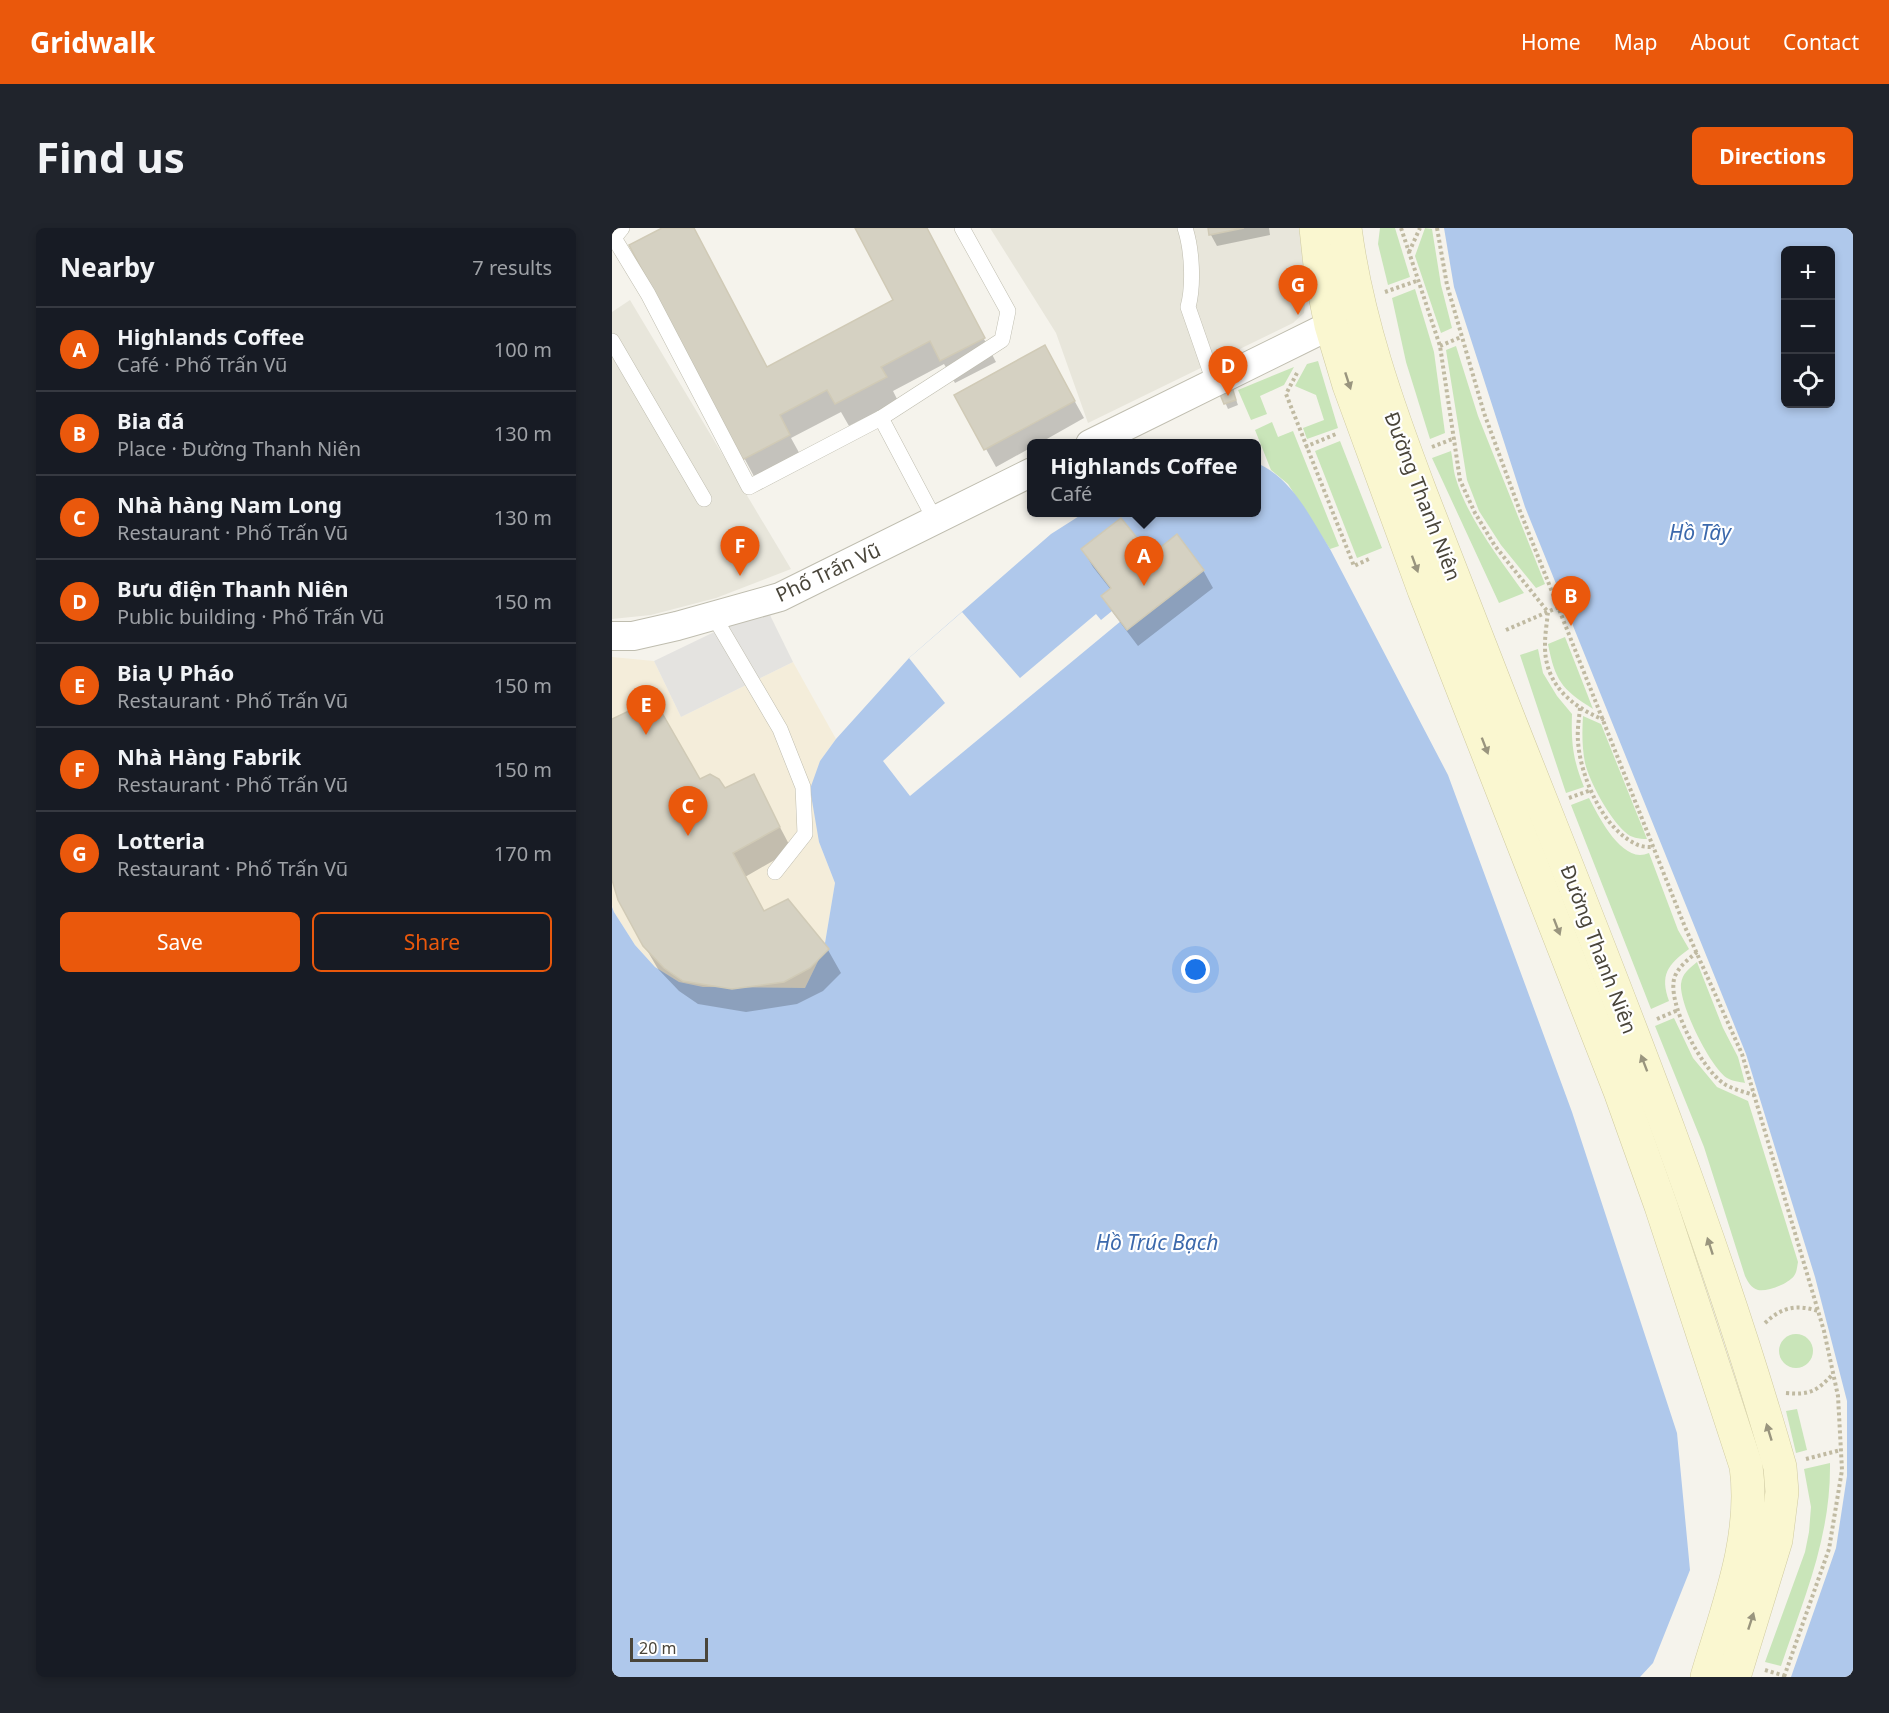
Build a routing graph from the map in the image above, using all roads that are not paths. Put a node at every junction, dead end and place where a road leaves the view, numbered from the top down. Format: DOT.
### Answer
graph roads {
  1 [pos="622,228"];
  2 [pos="962,228"];
  3 [pos="1185,228"];
  4 [pos="1316,228"];
  5 [pos="1345,228"];
  6 [pos="1331,325"];
  7 [pos="612,341"];
  8 [pos="1214,382"];
  9 [pos="881,418"];
  10 [pos="1100,439"];
  11 [pos="1027,474"];
  12 [pos="704,499"];
  13 [pos="935,520"];
  14 [pos="713,615"];
  15 [pos="612,636"];
  16 [pos="775,872"];
  17 [pos="1745,1672"];
  18 [pos="1707,1677"];
  1 -- 9 [label="lane"];
  2 -- 9 [label="lane"];
  3 -- 8 [label="lane"];
  4 -- 6 [label="main road, Đường Thanh Niên"];
  17 -- 5 [label="main road, Đường Thanh Niên, one-way"];
  6 -- 8 [label="street"];
  6 -- 18 [label="main road, Đường Thanh Niên, one-way"];
  7 -- 12 [label="lane"];
  8 -- 10 [label="street"];
  9 -- 13 [label="lane"];
  11 -- 13 [label="street, Phố Trấn Vũ"];
  13 -- 14 [label="street, Phố Trấn Vũ"];
  14 -- 15 [label="street, Phố Trấn Vũ"];
  14 -- 16 [label="lane"];
}
